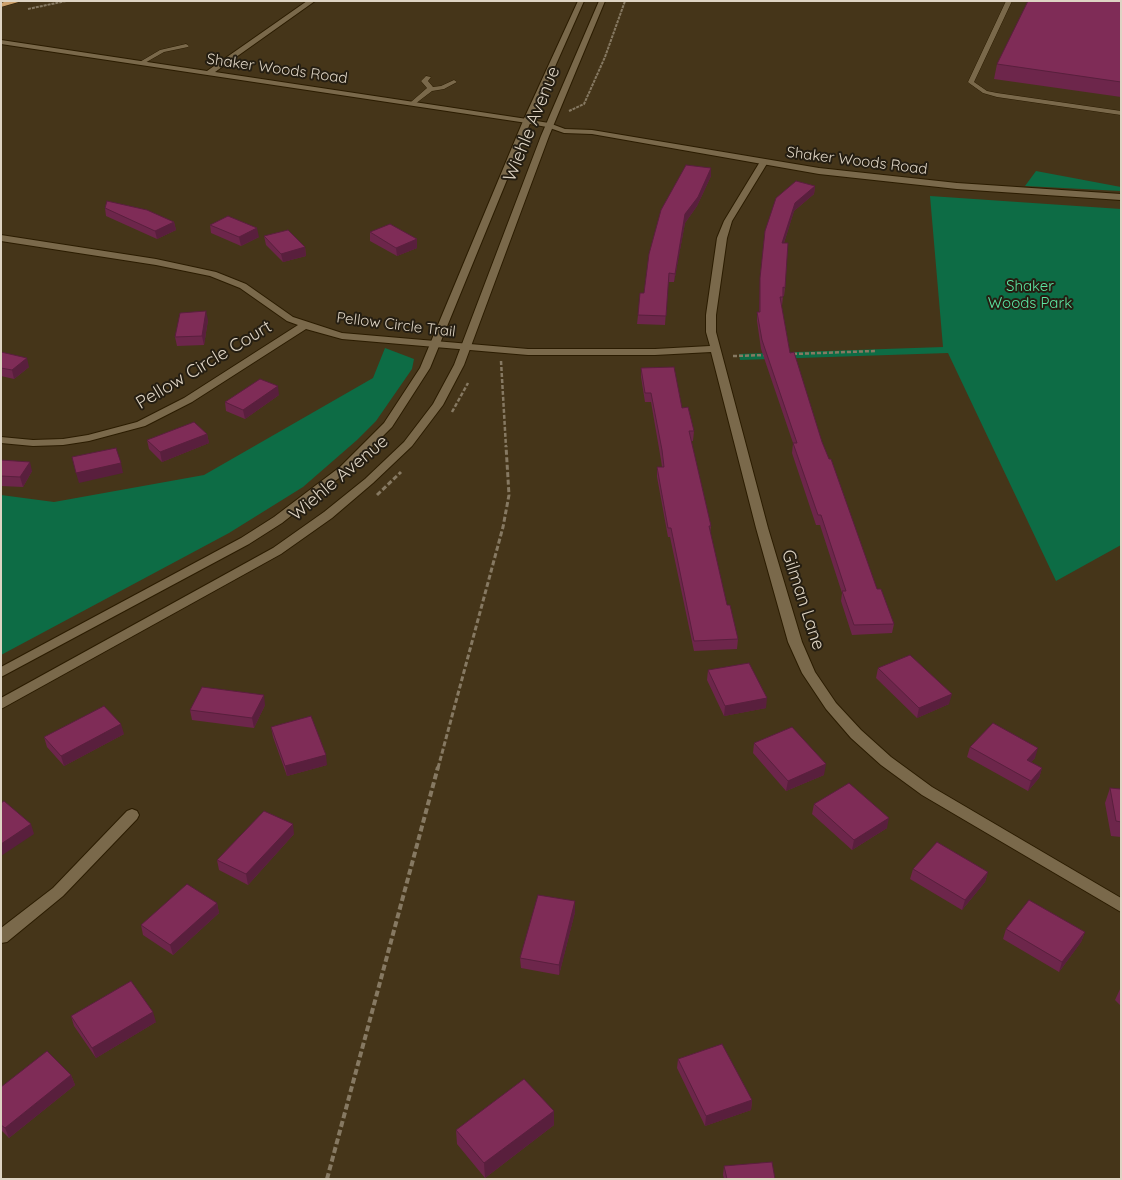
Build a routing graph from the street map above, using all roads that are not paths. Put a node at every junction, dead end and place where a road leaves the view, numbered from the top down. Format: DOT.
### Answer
graph roads {
  1 [pos="18,1"];
  2 [pos="312,1"];
  3 [pos="581,1"];
  4 [pos="602,1"];
  5 [pos="1009,1"];
  6 [pos="1,4"];
  7 [pos="1,42"];
  8 [pos="186,46"];
  9 [pos="141,63"];
  10 [pos="208,73"];
  11 [pos="428,77"];
  12 [pos="454,82"];
  13 [pos="430,89"];
  14 [pos="413,103"];
  15 [pos="1121,113"];
  16 [pos="527,121"];
  17 [pos="549,125"];
  18 [pos="592,132"];
  19 [pos="764,162"];
  20 [pos="1121,197"];
  21 [pos="1,238"];
  22 [pos="305,325"];
  23 [pos="434,345"];
  24 [pos="465,348"];
  25 [pos="716,353"];
  26 [pos="1,440"];
  27 [pos="1,672"];
  28 [pos="1,704"];
  29 [pos="132,815"];
  30 [pos="1121,906"];
  31 [pos="1,937"];
  1 -- 6 [label="highway"];
  2 -- 10 [label="street"];
  3 -- 16 [label="street, Wiehle Avenue"];
  4 -- 17 [label="street, Wiehle Avenue"];
  5 -- 15 [label="lane"];
  7 -- 9 [label="street, Shaker Woods Road"];
  8 -- 9 [label="lane"];
  9 -- 10 [label="street, Shaker Woods Road"];
  10 -- 14 [label="street, Shaker Woods Road"];
  11 -- 13 [label="lane"];
  12 -- 13 [label="lane"];
  13 -- 14 [label="lane"];
  14 -- 16 [label="street, Shaker Woods Road"];
  16 -- 17 [label="street, Shaker Woods Road"];
  16 -- 23 [label="street, Wiehle Avenue"];
  17 -- 18 [label="street, Shaker Woods Road"];
  17 -- 18 [label="street, Shaker Woods Road"];
  17 -- 24 [label="street, Wiehle Avenue"];
  18 -- 19 [label="street, Shaker Woods Road"];
  19 -- 20 [label="street, Shaker Woods Road"];
  19 -- 25 [label="street, Gilman Lane"];
  21 -- 22 [label="street, Pellow Circle Trail"];
  22 -- 23 [label="street, Pellow Circle Trail"];
  22 -- 26 [label="street, Pellow Circle Court"];
  23 -- 24 [label="street, Pellow Circle Trail"];
  23 -- 27 [label="street, Wiehle Avenue"];
  24 -- 25 [label="street, Pellow Circle Trail"];
  24 -- 28 [label="street, Wiehle Avenue"];
  25 -- 30 [label="street, Gilman Lane"];
  29 -- 31 [label="street"];
}
